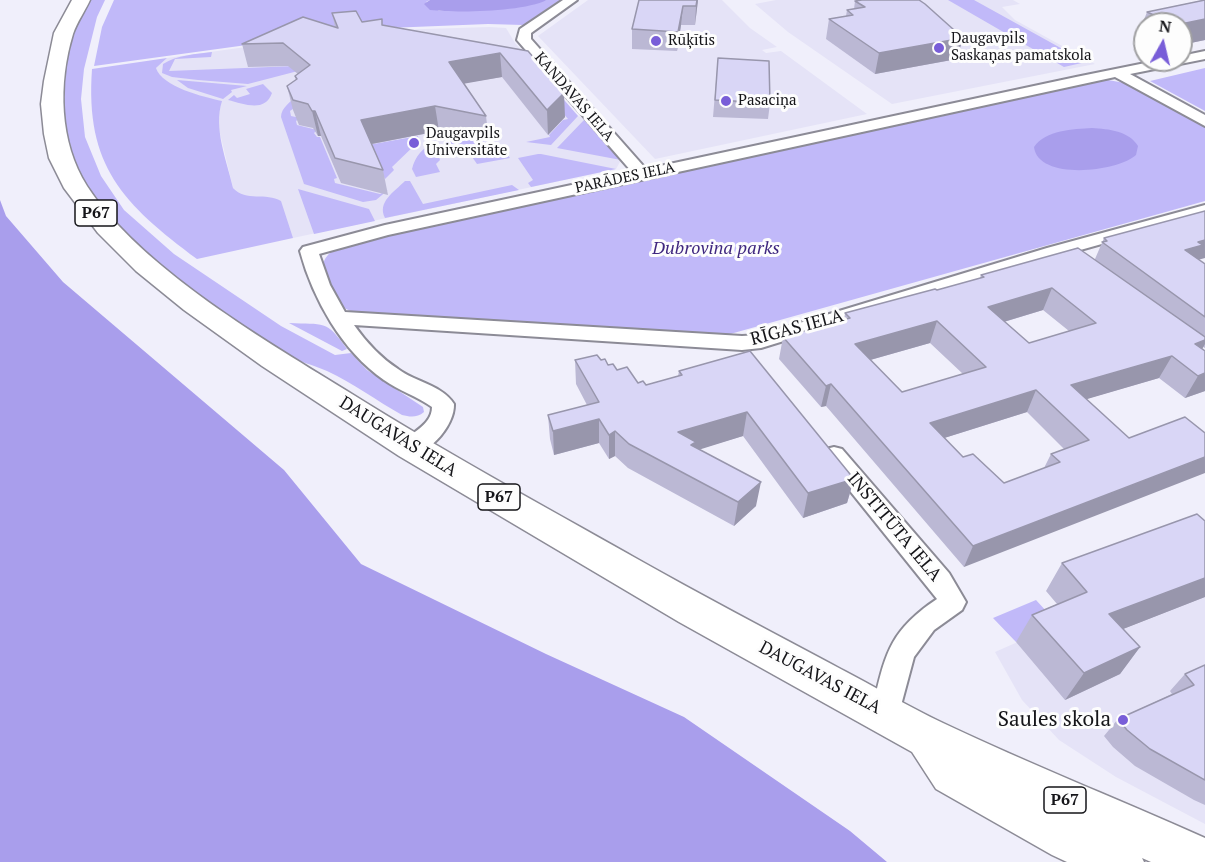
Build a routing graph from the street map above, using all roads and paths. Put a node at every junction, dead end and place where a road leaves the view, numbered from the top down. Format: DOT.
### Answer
graph roads {
  1 [pos="81,0"];
  2 [pos="571,0"];
  3 [pos="1205,55"];
  4 [pos="1117,73"];
  5 [pos="1205,121"];
  6 [pos="643,175"];
  7 [pos="1205,210"];
  8 [pos="339,318"];
  9 [pos="742,343"];
  10 [pos="755,360"];
  11 [pos="818,435"];
  12 [pos="411,447"];
  13 [pos="886,714"];
  14 [pos="927,737"];
  15 [pos="1120,862"];
  16 [pos="1205,862"];
  1 -- 12 [label="main road, DAUGAVAS IELA / P67"];
  2 -- 6 [label="street, KANDAVAS IELA"];
  3 -- 4 [label="street, PARĀDES IELA"];
  4 -- 5 [label="street"];
  4 -- 6 [label="street, PARĀDES IELA"];
  6 -- 8 [label="street, PARĀDES IELA"];
  7 -- 9 [label="street, RĪGAS IELA"];
  8 -- 9 [label="street, RĪGAS IELA"];
  8 -- 12 [label="street, PARĀDES IELA"];
  9 -- 10 [label="street"];
  11 -- 13 [label="street, INSTITŪTA IELA"];
  12 -- 13 [label="main road, DAUGAVAS IELA / P67"];
  13 -- 14 [label="main road, DAUGAVAS IELA / P67"];
  14 -- 15 [label="main road, DAUGAVAS IELA / P67"];
  14 -- 16 [label="main road, DAUGAVAS IELA / P67"];
}
